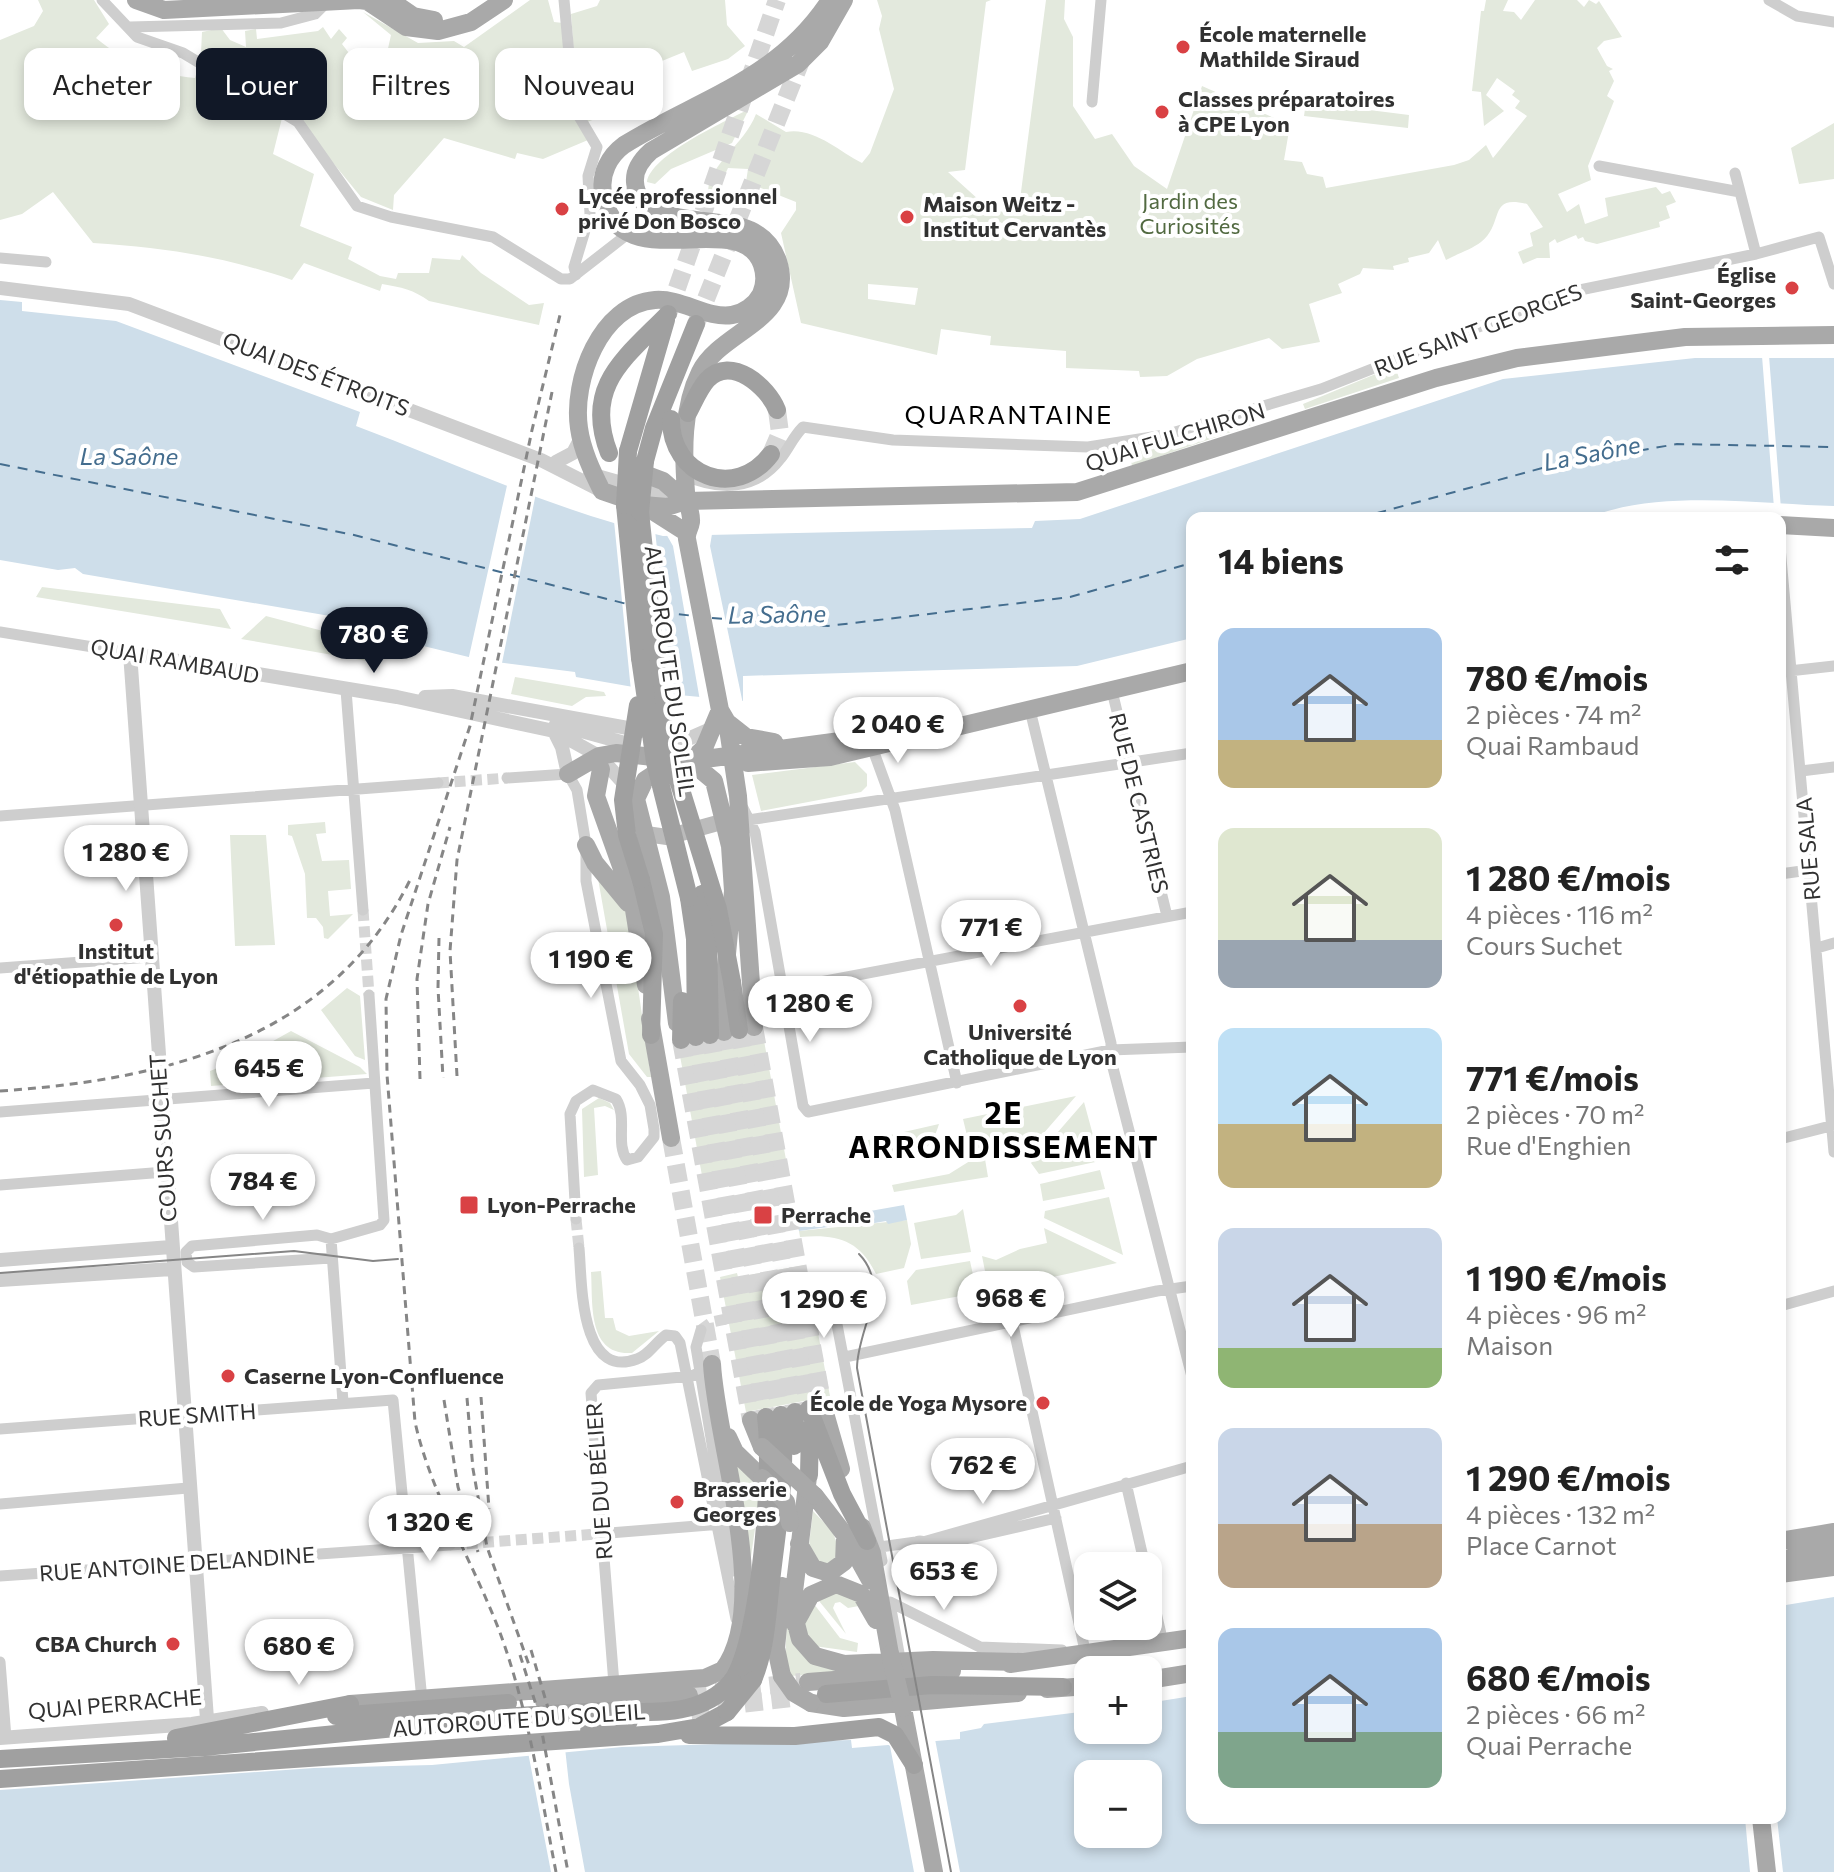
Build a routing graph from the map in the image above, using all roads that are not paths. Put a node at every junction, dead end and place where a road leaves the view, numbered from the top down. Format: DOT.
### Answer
graph roads {
  1 [pos="102,0"];
  2 [pos="136,0"];
  3 [pos="368,0"];
  4 [pos="486,0"];
  5 [pos="504,0"];
  6 [pos="564,0"];
  7 [pos="830,0"];
  8 [pos="844,0"];
  9 [pos="1101,0"];
  10 [pos="1769,0"];
  11 [pos="327,1"];
  12 [pos="392,1"];
  13 [pos="1834,22"];
  14 [pos="130,27"];
  15 [pos="1092,102"];
  16 [pos="1599,166"];
  17 [pos="1735,173"];
  18 [pos="1740,192"];
  19 [pos="629,233"];
  20 [pos="1756,254"];
  21 [pos="0,258"];
  22 [pos="46,262"];
  23 [pos="1831,268"];
  24 [pos="576,275"];
  25 [pos="1834,284"];
  26 [pos="0,288"];
  27 [pos="1834,335"];
  28 [pos="580,389"];
  29 [pos="1281,402"];
  30 [pos="777,410"];
  31 [pos="680,416"];
  32 [pos="1288,426"];
  33 [pos="581,438"];
  34 [pos="609,453"];
  35 [pos="771,454"];
  36 [pos="548,461"];
  37 [pos="684,475"];
  38 [pos="758,479"];
  39 [pos="598,483"];
  40 [pos="761,500"];
  41 [pos="686,501"];
  42 [pos="643,505"];
  43 [pos="1786,525"];
  44 [pos="1834,528"];
  45 [pos="687,533"];
  46 [pos="0,632"];
  47 [pos="130,653"];
  48 [pos="640,658"];
  49 [pos="1834,666"];
  50 [pos="1786,671"];
  51 [pos="1186,672"];
  52 [pos="346,690"];
  53 [pos="1112,691"];
  54 [pos="397,697"];
  55 [pos="495,704"];
  56 [pos="1030,710"];
  57 [pos="720,720"];
  58 [pos="554,731"];
  59 [pos="665,738"];
  60 [pos="625,743"];
  61 [pos="818,743"];
  62 [pos="872,747"];
  63 [pos="1186,754"];
  64 [pos="740,758"];
  65 [pos="682,761"];
  66 [pos="600,762"];
  67 [pos="1129,763"];
  68 [pos="1834,767"];
  69 [pos="1801,771"];
  70 [pos="568,774"];
  71 [pos="1047,775"];
  72 [pos="507,778"];
  73 [pos="438,783"];
  74 [pos="353,789"];
  75 [pos="636,799"];
  76 [pos="891,799"];
  77 [pos="139,806"];
  78 [pos="0,816"];
  79 [pos="737,821"];
  80 [pos="646,834"];
  81 [pos="586,845"];
  82 [pos="1809,870"];
  83 [pos="1786,873"];
  84 [pos="696,896"];
  85 [pos="363,910"];
  86 [pos="1186,913"];
  87 [pos="1167,916"];
  88 [pos="638,920"];
  89 [pos="1085,932"];
  90 [pos="1834,943"];
  91 [pos="1817,948"];
  92 [pos="150,957"];
  93 [pos="929,961"];
  94 [pos="0,968"];
  95 [pos="783,989"];
  96 [pos="369,995"];
  97 [pos="717,1033"];
  98 [pos="651,1035"];
  99 [pos="1186,1047"];
  100 [pos="1110,1050"];
  101 [pos="374,1083"];
  102 [pos="957,1083"];
  103 [pos="161,1100"];
  104 [pos="0,1112"];
  105 [pos="1833,1126"];
  106 [pos="671,1138"];
  107 [pos="1786,1138"];
  108 [pos="1834,1152"];
  109 [pos="165,1172"];
  110 [pos="0,1185"];
  111 [pos="576,1219"];
  112 [pos="331,1239"];
  113 [pos="171,1247"];
  114 [pos="579,1248"];
  115 [pos="331,1258"];
  116 [pos="0,1260"];
  117 [pos="172,1269"];
  118 [pos="0,1280"];
  119 [pos="1186,1287"];
  120 [pos="1169,1290"];
  121 [pos="1834,1291"];
  122 [pos="1786,1304"];
  123 [pos="835,1314"];
  124 [pos="1012,1321"];
  125 [pos="701,1330"];
  126 [pos="696,1347"];
  127 [pos="681,1349"];
  128 [pos="1186,1354"];
  129 [pos="845,1357"];
  130 [pos="707,1368"];
  131 [pos="685,1375"];
  132 [pos="343,1402"];
  133 [pos="788,1413"];
  134 [pos="183,1416"];
  135 [pos="0,1429"];
  136 [pos="1186,1468"];
  137 [pos="809,1475"];
  138 [pos="1126,1483"];
  139 [pos="188,1488"];
  140 [pos="1052,1503"];
  141 [pos="0,1504"];
  142 [pos="1056,1518"];
  143 [pos="722,1524"];
  144 [pos="1834,1532"];
  145 [pos="600,1534"];
  146 [pos="845,1535"];
  147 [pos="1786,1540"];
  148 [pos="799,1544"];
  149 [pos="874,1544"];
  150 [pos="922,1544"];
  151 [pos="450,1545"];
  152 [pos="408,1547"];
  153 [pos="1834,1550"];
  154 [pos="1142,1552"];
  155 [pos="1786,1560"];
  156 [pos="194,1563"];
  157 [pos="1834,1567"];
  158 [pos="1786,1573"];
  159 [pos="0,1576"];
  160 [pos="884,1600"];
  161 [pos="795,1625"];
  162 [pos="739,1632"];
  163 [pos="1162,1639"];
  164 [pos="1186,1639"];
  165 [pos="1163,1643"];
  166 [pos="892,1649"];
  167 [pos="1086,1655"];
  168 [pos="0,1662"];
  169 [pos="1022,1662"];
  170 [pos="1186,1674"];
  171 [pos="1162,1678"];
  172 [pos="808,1682"];
  173 [pos="614,1684"];
  174 [pos="1074,1687"];
  175 [pos="689,1695"];
  176 [pos="474,1697"];
  177 [pos="422,1700"];
  178 [pos="508,1703"];
  179 [pos="350,1704"];
  180 [pos="207,1719"];
  181 [pos="273,1721"];
  182 [pos="629,1721"];
  183 [pos="899,1731"];
  184 [pos="658,1734"];
  185 [pos="3,1738"];
  186 [pos="548,1741"];
  187 [pos="103,1751"];
  188 [pos="0,1759"];
  189 [pos="914,1765"];
  190 [pos="0,1779"];
  191 [pos="1762,1824"];
  192 [pos="934,1872"];
  193 [pos="1767,1872"];
  1 -- 14 [label="street"];
  2 -- 11 [label="main road"];
  3 -- 5 [label="main road"];
  3 -- 11 [label="main road"];
  4 -- 12 [label="main road"];
  6 -- 24 [label="street"];
  7 -- 19 [label="main road"];
  8 -- 31 [label="main road"];
  9 -- 15 [label="street"];
  10 -- 13 [label="street"];
  11 -- 14 [label="street"];
  14 -- 24 [label="street"];
  16 -- 18 [label="street"];
  17 -- 18 [label="street"];
  18 -- 20 [label="street"];
  19 -- 24 [label="street"];
  19 -- 28 [label="main road"];
  20 -- 23 [label="street, RUE SAINT GEORGES"];
  20 -- 29 [label="street, RUE SAINT GEORGES"];
  21 -- 22 [label="street"];
  23 -- 25 [label="street"];
  26 -- 36 [label="street, QUAI DES ÉTROITS"];
  27 -- 32 [label="main road, QUAI FULCHIRON"];
  28 -- 33 [label="main road"];
  28 -- 34 [label="main road"];
  29 -- 32 [label="street"];
  29 -- 38 [label="street, RUE SAINT GEORGES"];
  30 -- 31 [label="highway"];
  31 -- 35 [label="highway, bridge"];
  31 -- 37 [label="main road"];
  31 -- 59 [label="highway, AUTOROUTE DU SOLEIL, bridge"];
  32 -- 40 [label="main road, QUAI FULCHIRON"];
  33 -- 36 [label="street"];
  33 -- 39 [label="main road"];
  34 -- 41 [label="main road"];
  34 -- 48 [label="highway, AUTOROUTE DU SOLEIL, bridge"];
  36 -- 39 [label="street, QUAI FULCHIRON"];
  37 -- 38 [label="street"];
  37 -- 41 [label="main road"];
  38 -- 40 [label="street"];
  39 -- 41 [label="street, QUAI FULCHIRON"];
  39 -- 42 [label="main road, QUAI FULCHIRON"];
  40 -- 41 [label="main road, QUAI FULCHIRON"];
  41 -- 42 [label="main road"];
  41 -- 45 [label="main road"];
  42 -- 45 [label="main road"];
  43 -- 44 [label="main road"];
  45 -- 57 [label="main road"];
  46 -- 47 [label="street, QUAI RAMBAUD"];
  47 -- 52 [label="street, QUAI RAMBAUD"];
  47 -- 77 [label="street, COURS SUCHET"];
  48 -- 84 [label="highway, AUTOROUTE DU SOLEIL, bridge"];
  48 -- 98 [label="highway, bridge"];
  49 -- 50 [label="street"];
  50 -- 69 [label="street, RUE SALA"];
  51 -- 53 [label="main road"];
  52 -- 54 [label="street, QUAI RAMBAUD"];
  52 -- 74 [label="street"];
  53 -- 56 [label="main road"];
  53 -- 67 [label="street, RUE DE CASTRIES"];
  54 -- 55 [label="street, QUAI RAMBAUD"];
  54 -- 58 [label="street, QUAI RAMBAUD"];
  55 -- 57 [label="street, QUAI RAMBAUD"];
  55 -- 60 [label="street, QUAI RAMBAUD"];
  56 -- 62 [label="main road"];
  56 -- 71 [label="street"];
  57 -- 61 [label="main road"];
  57 -- 64 [label="main road"];
  57 -- 65 [label="main road"];
  58 -- 66 [label="street, QUAI RAMBAUD"];
  58 -- 70 [label="street"];
  59 -- 84 [label="highway, AUTOROUTE DU SOLEIL, bridge"];
  59 -- 97 [label="highway, bridge"];
  61 -- 62 [label="main road"];
  61 -- 64 [label="main road"];
  62 -- 64 [label="main road"];
  62 -- 76 [label="street"];
  63 -- 67 [label="street"];
  64 -- 65 [label="main road"];
  64 -- 79 [label="main road"];
  65 -- 66 [label="main road"];
  65 -- 75 [label="main road"];
  65 -- 79 [label="main road"];
  66 -- 70 [label="main road"];
  66 -- 75 [label="street, QUAI RAMBAUD"];
  66 -- 88 [label="main road"];
  67 -- 71 [label="street"];
  67 -- 87 [label="street, RUE DE CASTRIES"];
  68 -- 69 [label="street"];
  69 -- 82 [label="street, RUE SALA"];
  70 -- 72 [label="street"];
  70 -- 81 [label="street"];
  71 -- 76 [label="street"];
  71 -- 89 [label="street"];
  73 -- 74 [label="street"];
  74 -- 77 [label="street"];
  74 -- 85 [label="street"];
  75 -- 80 [label="main road"];
  76 -- 79 [label="street"];
  76 -- 93 [label="street"];
  77 -- 78 [label="street"];
  77 -- 92 [label="street, COURS SUCHET"];
  79 -- 80 [label="main road"];
  79 -- 95 [label="street"];
  79 -- 97 [label="main road"];
  79 -- 97 [label="main road"];
  80 -- 97 [label="main road"];
  81 -- 88 [label="main road"];
  81 -- 111 [label="street"];
  82 -- 83 [label="street"];
  82 -- 91 [label="street, RUE SALA"];
  84 -- 97 [label="highway, AUTOROUTE DU SOLEIL"];
  84 -- 97 [label="highway, AUTOROUTE DU SOLEIL"];
  86 -- 87 [label="street"];
  87 -- 89 [label="street"];
  88 -- 98 [label="main road"];
  89 -- 93 [label="street"];
  89 -- 100 [label="street"];
  90 -- 91 [label="street"];
  91 -- 105 [label="street, RUE SALA"];
  92 -- 94 [label="street"];
  92 -- 103 [label="street, COURS SUCHET"];
  93 -- 95 [label="street"];
  93 -- 102 [label="street"];
  95 -- 102 [label="street"];
  96 -- 101 [label="street"];
  98 -- 106 [label="main road"];
  99 -- 100 [label="street"];
  100 -- 102 [label="street"];
  100 -- 120 [label="street"];
  101 -- 103 [label="street"];
  101 -- 112 [label="street"];
  103 -- 104 [label="street"];
  103 -- 109 [label="street, COURS SUCHET"];
  105 -- 107 [label="street"];
  105 -- 108 [label="street, RUE SALA"];
  109 -- 110 [label="street"];
  109 -- 113 [label="street, COURS SUCHET"];
  112 -- 115 [label="street"];
  112 -- 115 [label="street"];
  113 -- 116 [label="street"];
  113 -- 117 [label="street, COURS SUCHET"];
  114 -- 127 [label="street"];
  115 -- 132 [label="street"];
  117 -- 118 [label="street"];
  117 -- 134 [label="street, COURS SUCHET"];
  119 -- 120 [label="street"];
  120 -- 124 [label="street"];
  120 -- 128 [label="street"];
  121 -- 122 [label="street"];
  123 -- 129 [label="street"];
  124 -- 129 [label="street"];
  124 -- 140 [label="street"];
  125 -- 126 [label="street"];
  126 -- 127 [label="street"];
  126 -- 130 [label="street"];
  127 -- 131 [label="street"];
  129 -- 149 [label="street"];
  130 -- 131 [label="street, RUE DU BÉLIER"];
  130 -- 143 [label="street"];
  130 -- 162 [label="main road"];
  130 -- 174 [label="main road, bridge"];
  131 -- 143 [label="street"];
  131 -- 145 [label="street, RUE DU BÉLIER"];
  132 -- 134 [label="street, RUE SMITH"];
  132 -- 152 [label="street, RUE SMITH"];
  133 -- 137 [label="highway"];
  133 -- 146 [label="main road, bridge"];
  133 -- 149 [label="highway"];
  133 -- 184 [label="highway, AUTOROUTE DU SOLEIL, bridge"];
  133 -- 187 [label="highway, AUTOROUTE DU SOLEIL, bridge"];
  134 -- 135 [label="street, RUE SMITH"];
  134 -- 139 [label="street, COURS SUCHET"];
  136 -- 138 [label="street"];
  137 -- 148 [label="main road"];
  138 -- 140 [label="street"];
  138 -- 154 [label="street"];
  139 -- 141 [label="street"];
  139 -- 156 [label="street, COURS SUCHET"];
  140 -- 142 [label="street"];
  140 -- 150 [label="street"];
  142 -- 150 [label="street"];
  142 -- 167 [label="street"];
  143 -- 145 [label="street"];
  143 -- 162 [label="street"];
  144 -- 147 [label="main road"];
  145 -- 173 [label="street, RUE DU BÉLIER"];
  146 -- 148 [label="main road"];
  146 -- 160 [label="main road"];
  148 -- 161 [label="main road"];
  149 -- 150 [label="street"];
  149 -- 160 [label="main road"];
  151 -- 152 [label="street, RUE ANTOINE DELANDINE"];
  152 -- 156 [label="street, RUE ANTOINE DELANDINE"];
  152 -- 177 [label="street"];
  153 -- 155 [label="main road"];
  156 -- 159 [label="street, RUE ANTOINE DELANDINE"];
  156 -- 180 [label="street, COURS SUCHET"];
  157 -- 158 [label="main road"];
  160 -- 166 [label="main road"];
  160 -- 167 [label="street"];
  161 -- 166 [label="main road"];
  161 -- 169 [label="main road"];
  162 -- 173 [label="main road, QUAI PERRACHE"];
  163 -- 165 [label="street"];
  164 -- 165 [label="main road"];
  165 -- 167 [label="main road"];
  166 -- 183 [label="main road, bridge"];
  167 -- 169 [label="main road"];
  168 -- 185 [label="street"];
  169 -- 172 [label="main road"];
  170 -- 171 [label="main road"];
  173 -- 176 [label="main road, QUAI PERRACHE"];
  175 -- 178 [label="main road, QUAI PERRACHE"];
  176 -- 177 [label="main road, QUAI PERRACHE"];
  176 -- 178 [label="main road, QUAI PERRACHE"];
  177 -- 179 [label="main road, QUAI PERRACHE"];
  178 -- 181 [label="highway"];
  179 -- 180 [label="street, QUAI PERRACHE"];
  179 -- 181 [label="highway"];
  180 -- 185 [label="street, QUAI PERRACHE"];
  181 -- 187 [label="highway"];
  182 -- 186 [label="highway"];
  183 -- 184 [label="highway"];
  183 -- 189 [label="highway"];
  184 -- 186 [label="highway, AUTOROUTE DU SOLEIL"];
  186 -- 190 [label="highway, AUTOROUTE DU SOLEIL"];
  187 -- 188 [label="highway, AUTOROUTE DU SOLEIL"];
  189 -- 192 [label="main road"];
  191 -- 193 [label="main road"];
}
